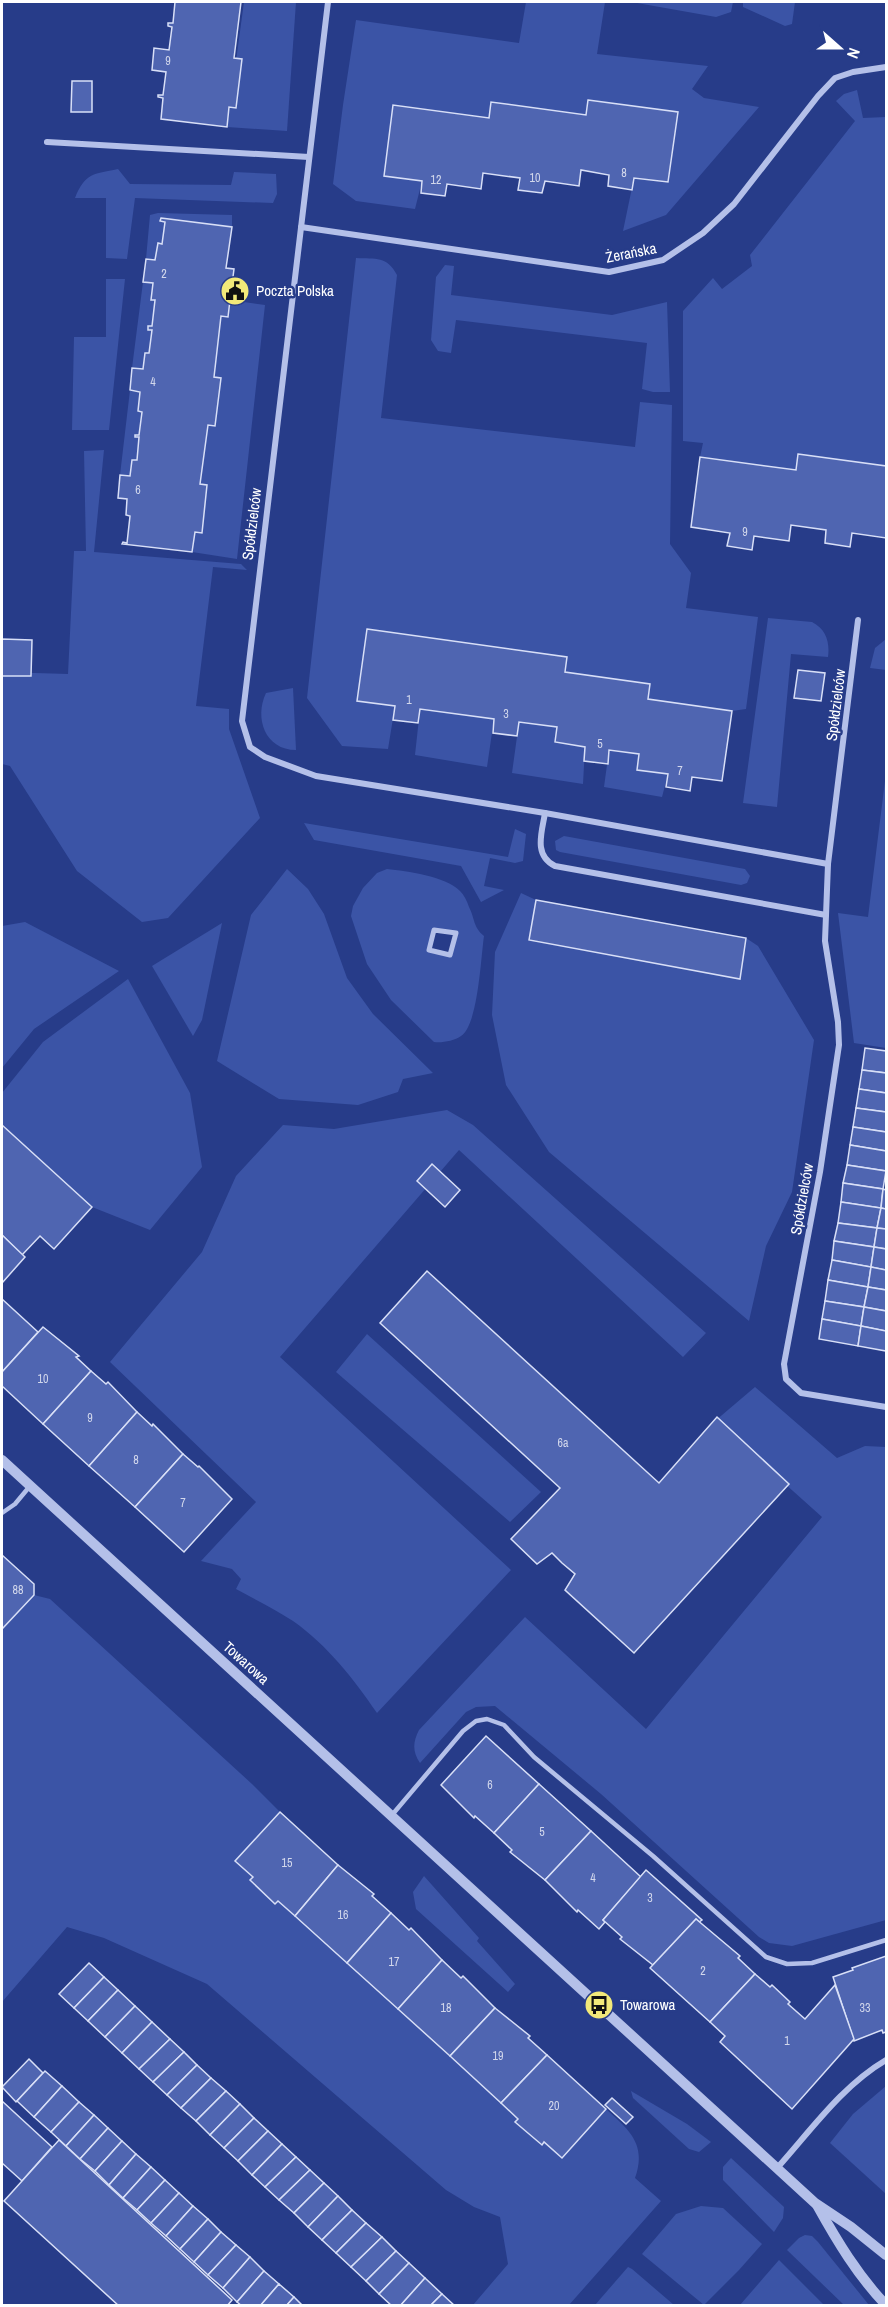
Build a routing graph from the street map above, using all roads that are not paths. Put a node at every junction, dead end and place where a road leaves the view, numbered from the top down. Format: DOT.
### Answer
graph roads {
  1 [pos="328,2"];
  2 [pos="886,67"];
  3 [pos="47,142"];
  4 [pos="309,157"];
  5 [pos="301,227"];
  6 [pos="858,620"];
  7 [pos="545,813"];
  8 [pos="828,864"];
  9 [pos="826,915"];
  10 [pos="434,930"];
  11 [pos="886,1407"];
  12 [pos="2,1460"];
  13 [pos="30,1486"];
  14 [pos="2,1513"];
  15 [pos="392,1816"];
  16 [pos="886,1940"];
  17 [pos="886,2060"];
  18 [pos="778,2167"];
  19 [pos="815,2203"];
  20 [pos="886,2255"];
  21 [pos="886,2306"];
  1 -- 4 [label="street, Spółdzielców"];
  2 -- 5 [label="street, Żerańska"];
  3 -- 4 [label="street"];
  4 -- 5 [label="street, Spółdzielców"];
  5 -- 7 [label="street, Spółdzielców"];
  6 -- 8 [label="street, Spółdzielców"];
  7 -- 8 [label="street, Spółdzielców"];
  7 -- 9 [label="street"];
  8 -- 9 [label="street, Spółdzielców"];
  9 -- 11 [label="street, Spółdzielców"];
  10 -- 10 [label="street"];
  12 -- 13 [label="street, Towarowa"];
  13 -- 14 [label="lane"];
  13 -- 15 [label="street, Towarowa"];
  15 -- 16 [label="lane"];
  15 -- 18 [label="street, Towarowa"];
  17 -- 18 [label="street"];
  18 -- 19 [label="street, Towarowa"];
  19 -- 20 [label="street, Towarowa"];
  19 -- 21 [label="street, Towarowa"];
}
